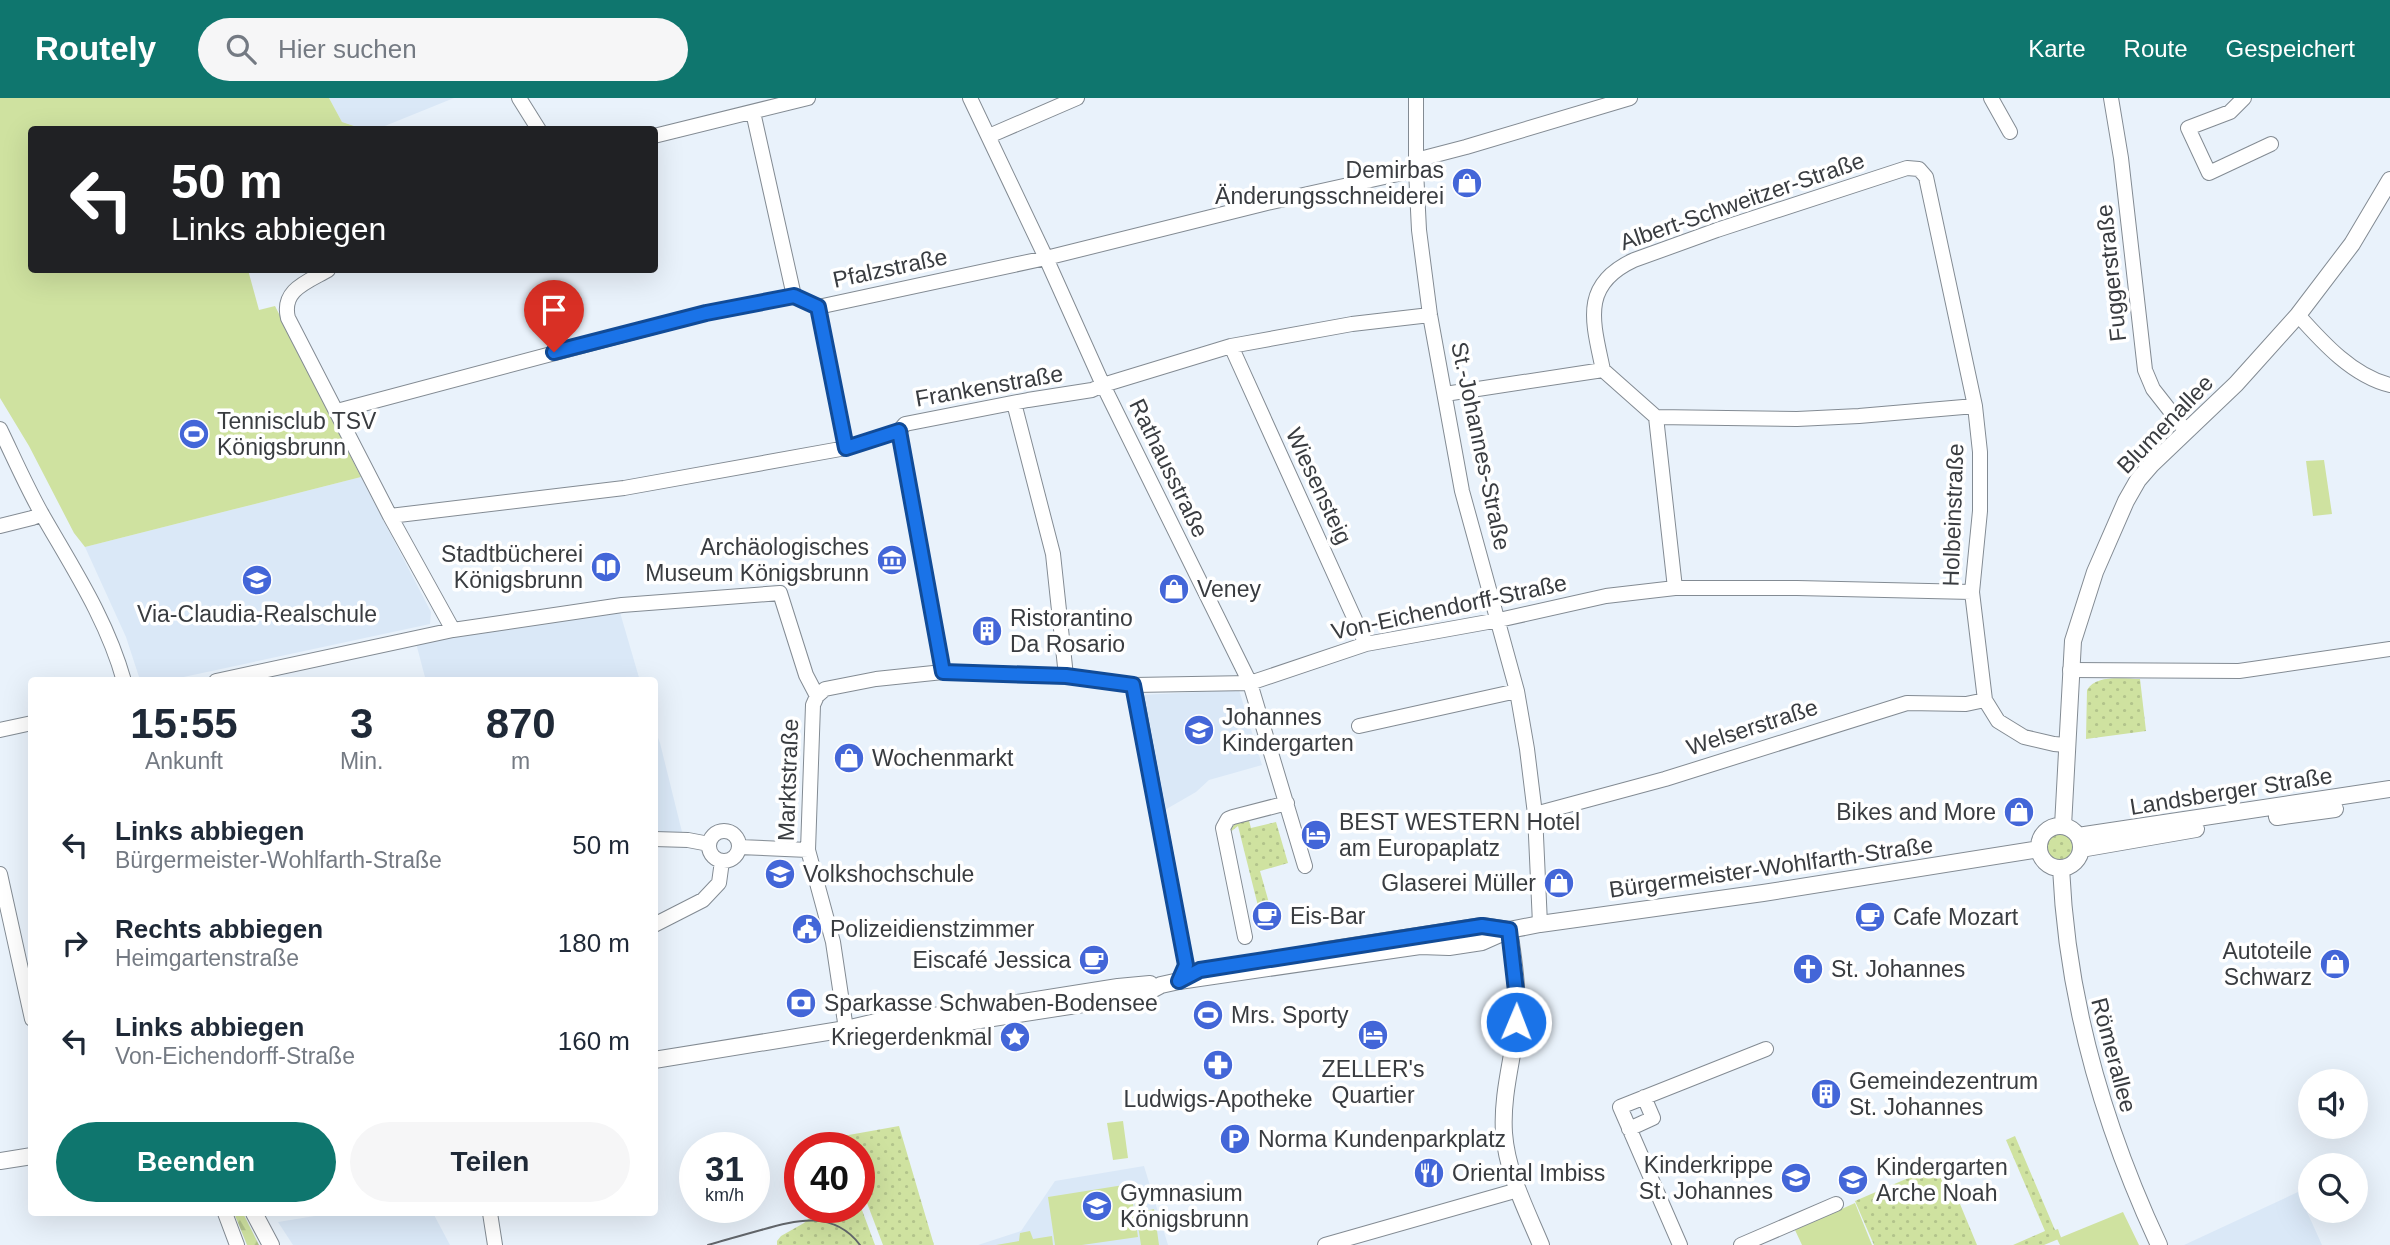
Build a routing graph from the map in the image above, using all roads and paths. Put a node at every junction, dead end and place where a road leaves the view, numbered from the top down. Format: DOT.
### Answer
graph roads {
  1 [pos="519,98"];
  2 [pos="808,98"];
  3 [pos="970,98"];
  4 [pos="1077,98"];
  5 [pos="1416,98"];
  6 [pos="1630,98"];
  7 [pos="1990,98"];
  8 [pos="2111,98"];
  9 [pos="2244,98"];
  10 [pos="752,112"];
  11 [pos="536,126"];
  12 [pos="2010,132"];
  13 [pos="658,135"];
  14 [pos="989,136"];
  15 [pos="2271,144"];
  16 [pos="1416,165"];
  17 [pos="1908,168"];
  18 [pos="2390,180"];
  19 [pos="1046,258"];
  20 [pos="323,273"];
  21 [pos="794,296"];
  22 [pos="818,307"];
  23 [pos="1430,315"];
  24 [pos="2298,315"];
  25 [pos="1231,346"];
  26 [pos="1603,370"];
  27 [pos="1103,385"];
  28 [pos="2390,385"];
  29 [pos="1445,394"];
  30 [pos="1014,403"];
  31 [pos="1975,406"];
  32 [pos="337,411"];
  33 [pos="1656,418"];
  34 [pos="0,429"];
  35 [pos="899,431"];
  36 [pos="2186,431"];
  37 [pos="846,448"];
  38 [pos="42,514"];
  39 [pos="390,516"];
  40 [pos="0,526"];
  41 [pos="1675,588"];
  42 [pos="1972,592"];
  43 [pos="1499,620"];
  44 [pos="453,630"];
  45 [pos="1366,644"];
  46 [pos="2390,649"];
  47 [pos="2070,670"];
  48 [pos="943,672"];
  49 [pos="1066,676"];
  50 [pos="123,677"];
  51 [pos="235,677"];
  52 [pos="1250,683"];
  53 [pos="1133,685"];
  54 [pos="1517,691"];
  55 [pos="817,696"];
  56 [pos="1985,699"];
  57 [pos="28,724"];
  58 [pos="1359,726"];
  59 [pos="0,730"];
  60 [pos="2066,745"];
  61 [pos="2390,789"];
  62 [pos="2390,800"];
  63 [pos="1287,803"];
  64 [pos="1535,814"];
  65 [pos="2063,826"];
  66 [pos="658,839"];
  67 [pos="2080,842"];
  68 [pos="709,844"];
  69 [pos="739,847"];
  70 [pos="2039,849"];
  71 [pos="808,850"];
  72 [pos="722,861"];
  73 [pos="1305,866"];
  74 [pos="2061,868"];
  75 [pos="0,874"];
  76 [pos="658,923"];
  77 [pos="1540,925"];
  78 [pos="1509,930"];
  79 [pos="1245,937"];
  80 [pos="1179,981"];
  81 [pos="28,1000"];
  82 [pos="846,1029"];
  83 [pos="1766,1049"];
  84 [pos="658,1059"];
  85 [pos="1644,1097"];
  86 [pos="1629,1129"];
  87 [pos="28,1157"];
  88 [pos="0,1161"];
  89 [pos="1518,1190"];
  90 [pos="1836,1204"];
  91 [pos="226,1216"];
  92 [pos="256,1216"];
  93 [pos="490,1216"];
  94 [pos="237,1245"];
  95 [pos="271,1245"];
  96 [pos="495,1245"];
  97 [pos="1325,1245"];
  98 [pos="1541,1245"];
  99 [pos="1680,1245"];
  100 [pos="1741,1245"];
  101 [pos="2159,1245"];
  1 -- 11 [label="street"];
  2 -- 10 [label="street"];
  3 -- 14 [label="street, Rathausstraße"];
  4 -- 14 [label="street"];
  5 -- 16 [label="street, St.-Johannes-Straße"];
  6 -- 16 [label="street, Pfalzstraße"];
  7 -- 12 [label="street"];
  8 -- 36 [label="street, Fuggerstraße"];
  9 -- 15 [label="street"];
  10 -- 13 [label="street"];
  10 -- 21 [label="street"];
  14 -- 19 [label="street, Rathausstraße"];
  16 -- 19 [label="street, Pfalzstraße"];
  16 -- 23 [label="street, St.-Johannes-Straße"];
  17 -- 26 [label="street, Albert-Schweitzer-Straße"];
  17 -- 31 [label="street, Holbeinstraße"];
  18 -- 24 [label="street, Blumenallee"];
  19 -- 22 [label="street, Pfalzstraße"];
  19 -- 27 [label="street, Rathausstraße"];
  20 -- 32 [label="street"];
  21 -- 22 [label="street, Pfalzstraße"];
  21 -- 32 [label="street"];
  22 -- 37 [label="street"];
  23 -- 25 [label="street, Frankenstraße"];
  23 -- 29 [label="street, St.-Johannes-Straße"];
  24 -- 28 [label="street"];
  24 -- 36 [label="street, Blumenallee"];
  25 -- 27 [label="street, Frankenstraße"];
  25 -- 45 [label="street, Wiesensteig"];
  26 -- 29 [label="street"];
  26 -- 33 [label="street"];
  27 -- 30 [label="street, Frankenstraße"];
  27 -- 52 [label="street, Rathausstraße"];
  29 -- 43 [label="street, St.-Johannes-Straße"];
  30 -- 35 [label="street, Frankenstraße"];
  30 -- 49 [label="street"];
  31 -- 33 [label="street"];
  31 -- 42 [label="street, Holbeinstraße"];
  32 -- 39 [label="street"];
  33 -- 41 [label="street"];
  34 -- 38 [label="street"];
  35 -- 37 [label="street, Frankenstraße"];
  35 -- 48 [label="street"];
  36 -- 47 [label="street, Blumenallee"];
  37 -- 39 [label="street, Frankenstraße"];
  38 -- 40 [label="street"];
  38 -- 50 [label="street"];
  39 -- 44 [label="street"];
  41 -- 42 [label="street, Von-Eichendorff-Straße"];
  41 -- 43 [label="street, Von-Eichendorff-Straße"];
  42 -- 56 [label="street, Holbeinstraße"];
  43 -- 45 [label="street, Von-Eichendorff-Straße"];
  43 -- 54 [label="street, St.-Johannes-Straße"];
  44 -- 51 [label="street"];
  44 -- 55 [label="street"];
  45 -- 52 [label="street, Von-Eichendorff-Straße"];
  46 -- 47 [label="street"];
  47 -- 60 [label="street, Blumenallee"];
  48 -- 49 [label="street, Von-Eichendorff-Straße"];
  48 -- 55 [label="street, Von-Eichendorff-Straße"];
  49 -- 53 [label="street, Von-Eichendorff-Straße"];
  52 -- 53 [label="street, Von-Eichendorff-Straße"];
  52 -- 63 [label="street, Rathausstraße"];
  53 -- 80 [label="street"];
  54 -- 58 [label="street"];
  54 -- 64 [label="street, St.-Johannes-Straße"];
  55 -- 71 [label="street, Marktstraße"];
  56 -- 60 [label="street"];
  56 -- 64 [label="street, Welserstraße"];
  57 -- 59 [label="street"];
  60 -- 65 [label="street, Blumenallee"];
  61 -- 67 [label="street, Landsberger Straße"];
  62 -- 67 [label="street, Landsberger Straße"];
  63 -- 73 [label="street, Rathausstraße"];
  63 -- 79 [label="street"];
  64 -- 77 [label="street, St.-Johannes-Straße"];
  65 -- 67 [label="street"];
  65 -- 70 [label="street"];
  66 -- 68 [label="street"];
  67 -- 74 [label="street"];
  68 -- 69 [label="street"];
  68 -- 72 [label="street"];
  69 -- 71 [label="street"];
  69 -- 72 [label="street"];
  70 -- 74 [label="street"];
  70 -- 77 [label="street, Bürgermeister-Wohlfarth-Straße"];
  71 -- 82 [label="street, Marktstraße"];
  72 -- 76 [label="street"];
  74 -- 101 [label="street, Römerallee"];
  75 -- 81 [label="street"];
  77 -- 78 [label="street, Bürgermeister-Wohlfarth-Straße"];
  78 -- 80 [label="street, Bürgermeister-Wohlfarth-Straße"];
  78 -- 89 [label="street"];
  80 -- 82 [label="street, Bürgermeister-Wohlfarth-Straße"];
  82 -- 84 [label="street, Bürgermeister-Wohlfarth-Straße"];
  83 -- 85 [label="street"];
  85 -- 86 [label="street"];
  85 -- 86 [label="street"];
  86 -- 99 [label="street"];
  87 -- 88 [label="street"];
  89 -- 97 [label="street"];
  89 -- 98 [label="street"];
  90 -- 100 [label="street"];
  91 -- 94 [label="street"];
  92 -- 95 [label="street"];
  93 -- 96 [label="street"];
}
